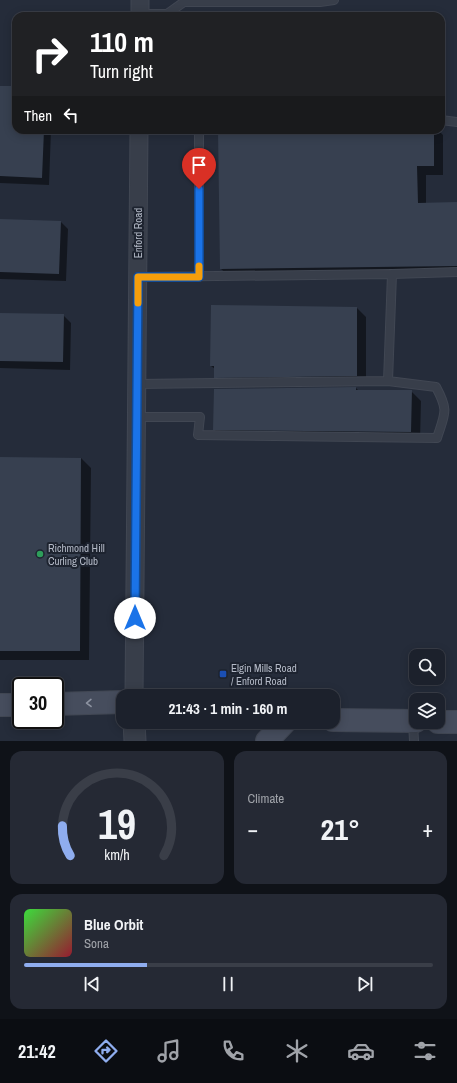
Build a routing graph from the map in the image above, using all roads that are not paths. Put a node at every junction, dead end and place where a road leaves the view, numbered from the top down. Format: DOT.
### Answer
graph roads {
  1 [pos="334,0"];
  2 [pos="140,10"];
  3 [pos="152,12"];
  4 [pos="173,12"];
  5 [pos="445,120"];
  6 [pos="457,122"];
  7 [pos="139,134"];
  8 [pos="199,134"];
  9 [pos="457,272"];
  10 [pos="392,274"];
  11 [pos="138,277"];
  12 [pos="199,277"];
  13 [pos="388,381"];
  14 [pos="137,384"];
  15 [pos="136,417"];
  16 [pos="134,689"];
  17 [pos="116,702"];
  18 [pos="64,704"];
  19 [pos="0,705"];
  20 [pos="12,705"];
  21 [pos="340,721"];
  22 [pos="445,722"];
  23 [pos="457,722"];
  24 [pos="409,728"];
  25 [pos="134,729"];
  26 [pos="278,729"];
  27 [pos="135,741"];
  28 [pos="267,741"];
  1 -- 4 [label="lane"];
  2 -- 3 [label="lane"];
  5 -- 6 [label="lane"];
  7 -- 11 [label="street, Enford Road"];
  8 -- 12 [label="lane"];
  9 -- 10 [label="lane"];
  10 -- 12 [label="lane"];
  10 -- 13 [label="lane"];
  11 -- 12 [label="lane"];
  11 -- 14 [label="street, Enford Road"];
  13 -- 14 [label="lane"];
  13 -- 15 [label="lane"];
  14 -- 15 [label="street, Enford Road"];
  15 -- 16 [label="street, Enford Road"];
  17 -- 18 [label="main road, one-way"];
  19 -- 20 [label="main road"];
  21 -- 24 [label="main road"];
  22 -- 23 [label="main road"];
  25 -- 27 [label="street"];
  26 -- 28 [label="main road"];
}
